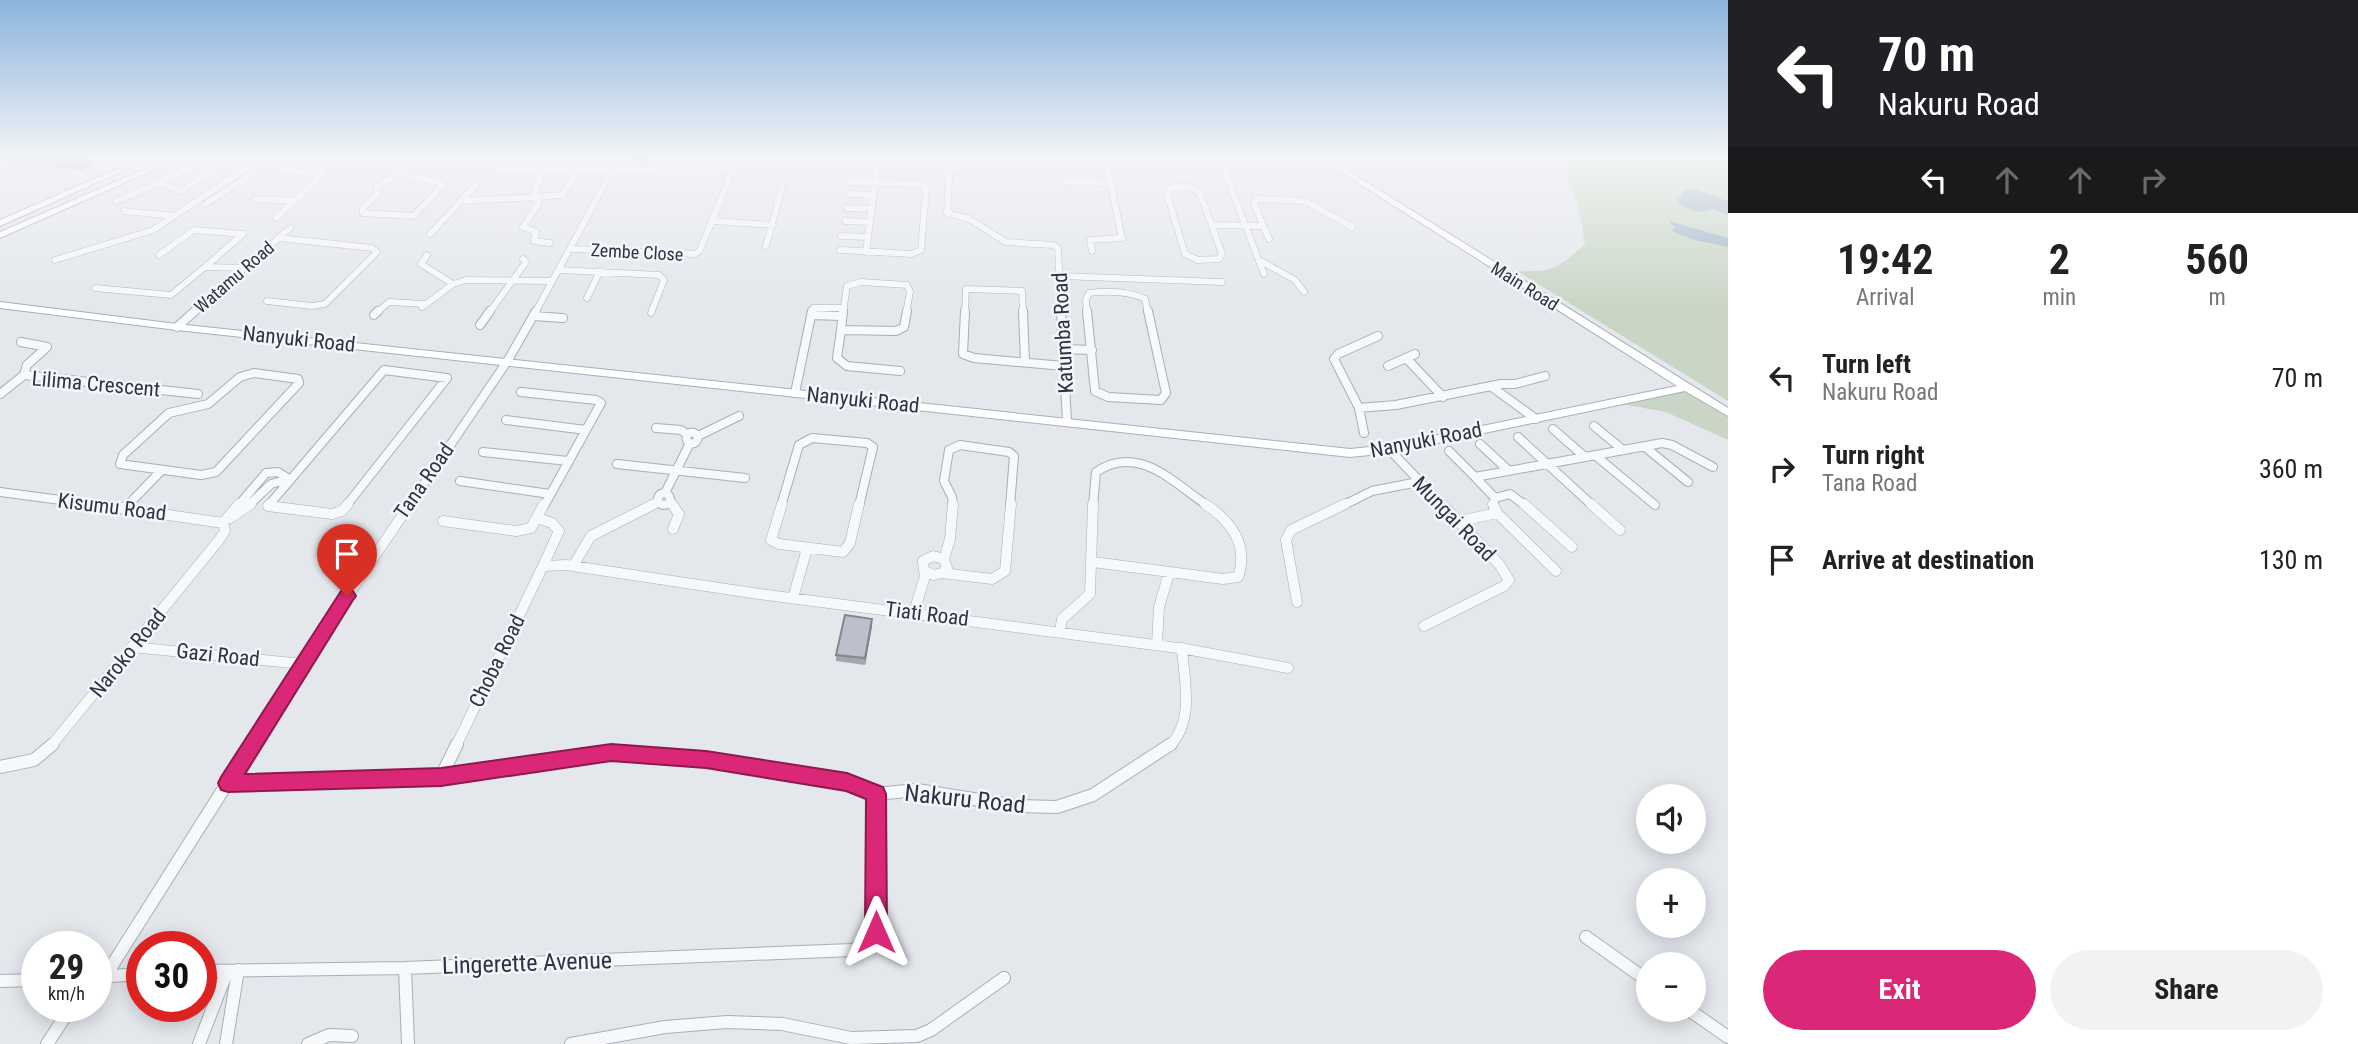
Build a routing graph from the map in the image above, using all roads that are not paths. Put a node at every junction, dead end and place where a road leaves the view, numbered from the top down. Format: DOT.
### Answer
graph roads {
  1 [pos="37,207"];
  2 [pos="65,207"];
  3 [pos="189,207"];
  4 [pos="289,207"];
  5 [pos="366,207"];
  6 [pos="422,207"];
  7 [pos="456,207"];
  8 [pos="536,207"];
  9 [pos="594,207"];
  10 [pos="719,207"];
  11 [pos="777,207"];
  12 [pos="924,207"];
  13 [pos="947,207"];
  14 [pos="1115,207"];
  15 [pos="1173,207"];
  16 [pos="1205,207"];
  17 [pos="1238,207"];
  18 [pos="1255,207"];
  19 [pos="1318,207"];
  20 [pos="1401,207"];
  21 [pos="847,208"];
  22 [pos="870,209"];
  23 [pos="124,211"];
  24 [pos="175,216"];
  25 [pos="276,218"];
  26 [pos="713,221"];
  27 [pos="845,222"];
  28 [pos="869,222"];
  29 [pos="0,223"];
  30 [pos="1211,223"];
  31 [pos="1262,223"];
  32 [pos="1244,224"];
  33 [pos="773,225"];
  34 [pos="1352,227"];
  35 [pos="17,228"];
  36 [pos="290,228"];
  37 [pos="430,234"];
  38 [pos="0,236"];
  39 [pos="841,236"];
  40 [pos="867,237"];
  41 [pos="279,238"];
  42 [pos="1269,239"];
  43 [pos="550,243"];
  44 [pos="766,246"];
  45 [pos="572,249"];
  46 [pos="840,250"];
  47 [pos="1092,251"];
  48 [pos="866,252"];
  49 [pos="159,255"];
  50 [pos="427,255"];
  51 [pos="523,258"];
  52 [pos="55,260"];
  53 [pos="1259,260"];
  54 [pos="245,268"];
  55 [pos="203,269"];
  56 [pos="223,270"];
  57 [pos="559,270"];
  58 [pos="600,271"];
  59 [pos="1264,274"];
  60 [pos="237,275"];
  61 [pos="1061,276"];
  62 [pos="511,280"];
  63 [pos="552,281"];
  64 [pos="1222,282"];
  65 [pos="453,284"];
  66 [pos="95,288"];
  67 [pos="1304,292"];
  68 [pos="587,298"];
  69 [pos="267,301"];
  70 [pos="0,307"];
  71 [pos="842,312"];
  72 [pos="651,313"];
  73 [pos="374,315"];
  74 [pos="533,316"];
  75 [pos="563,318"];
  76 [pos="480,325"];
  77 [pos="177,327"];
  78 [pos="840,330"];
  79 [pos="1378,336"];
  80 [pos="21,342"];
  81 [pos="1063,346"];
  82 [pos="1091,348"];
  83 [pos="1415,354"];
  84 [pos="1406,358"];
  85 [pos="508,360"];
  86 [pos="1025,362"];
  87 [pos="1064,366"];
  88 [pos="1388,366"];
  89 [pos="900,371"];
  90 [pos="24,375"];
  91 [pos="1545,376"];
  92 [pos="1492,387"];
  93 [pos="1687,387"];
  94 [pos="521,392"];
  95 [pos="795,393"];
  96 [pos="0,394"];
  97 [pos="198,394"];
  98 [pos="1443,397"];
  99 [pos="1359,408"];
  100 [pos="1728,413"];
  101 [pos="739,416"];
  102 [pos="1536,419"];
  103 [pos="506,420"];
  104 [pos="1067,421"];
  105 [pos="1594,426"];
  106 [pos="656,428"];
  107 [pos="1553,429"];
  108 [pos="586,430"];
  109 [pos="1364,433"];
  110 [pos="1517,437"];
  111 [pos="689,439"];
  112 [pos="1480,444"];
  113 [pos="1645,447"];
  114 [pos="1389,449"];
  115 [pos="1623,450"];
  116 [pos="1449,451"];
  117 [pos="483,452"];
  118 [pos="1596,456"];
  119 [pos="1585,457"];
  120 [pos="568,461"];
  121 [pos="1546,463"];
  122 [pos="617,464"];
  123 [pos="1713,467"];
  124 [pos="676,470"];
  125 [pos="1507,470"];
  126 [pos="162,471"];
  127 [pos="1475,477"];
  128 [pos="745,478"];
  129 [pos="289,479"];
  130 [pos="460,481"];
  131 [pos="1418,482"];
  132 [pos="1688,482"];
  133 [pos="0,492"];
  134 [pos="550,494"];
  135 [pos="667,497"];
  136 [pos="1495,498"];
  137 [pos="1655,505"];
  138 [pos="124,509"];
  139 [pos="1497,513"];
  140 [pos="538,518"];
  141 [pos="443,521"];
  142 [pos="1457,522"];
  143 [pos="223,523"];
  144 [pos="673,529"];
  145 [pos="1620,530"];
  146 [pos="1572,547"];
  147 [pos="807,549"];
  148 [pos="944,559"];
  149 [pos="1093,562"];
  150 [pos="543,566"];
  151 [pos="569,566"];
  152 [pos="1556,571"];
  153 [pos="926,573"];
  154 [pos="942,573"];
  155 [pos="1170,573"];
  156 [pos="793,598"];
  157 [pos="1297,603"];
  158 [pos="914,612"];
  159 [pos="1424,626"];
  160 [pos="1060,631"];
  161 [pos="1157,645"];
  162 [pos="132,647"];
  163 [pos="1182,648"];
  164 [pos="303,664"];
  165 [pos="1288,668"];
  166 [pos="0,766"];
  167 [pos="441,777"];
  168 [pos="228,783"];
  169 [pos="876,794"];
  170 [pos="1586,937"];
  171 [pos="112,959"];
  172 [pos="405,968"];
  173 [pos="217,971"];
  174 [pos="232,971"];
  175 [pos="1636,972"];
  176 [pos="1004,978"];
  177 [pos="21,980"];
  178 [pos="0,981"];
  179 [pos="61,1022"];
  180 [pos="1706,1022"];
  181 [pos="352,1036"];
  182 [pos="1728,1037"];
  183 [pos="47,1044"];
  184 [pos="198,1044"];
  185 [pos="226,1044"];
  186 [pos="308,1044"];
  187 [pos="408,1044"];
  188 [pos="571,1044"];
  1 -- 29 [label="street"];
  2 -- 35 [label="street"];
  3 -- 24 [label="street"];
  4 -- 25 [label="street"];
  5 -- 6 [label="street"];
  7 -- 37 [label="street"];
  8 -- 43 [label="street"];
  9 -- 45 [label="street, Tana Road"];
  10 -- 26 [label="street"];
  11 -- 33 [label="street"];
  12 -- 48 [label="street"];
  13 -- 61 [label="street, Katumba Road"];
  14 -- 47 [label="street"];
  15 -- 30 [label="street"];
  16 -- 30 [label="street"];
  17 -- 32 [label="street"];
  18 -- 31 [label="street"];
  19 -- 34 [label="street"];
  20 -- 93 [label="street, Main Road"];
  21 -- 22 [label="street"];
  22 -- 28 [label="street"];
  23 -- 24 [label="street"];
  24 -- 52 [label="street"];
  26 -- 33 [label="street"];
  26 -- 45 [label="street, Zembe Close"];
  27 -- 28 [label="street"];
  28 -- 40 [label="street"];
  30 -- 32 [label="street"];
  31 -- 32 [label="street"];
  31 -- 42 [label="street"];
  32 -- 53 [label="street"];
  33 -- 44 [label="street"];
  35 -- 38 [label="main road"];
  36 -- 41 [label="street, Watamu Road"];
  39 -- 40 [label="street"];
  40 -- 48 [label="street"];
  41 -- 54 [label="street, Watamu Road"];
  41 -- 69 [label="street"];
  45 -- 57 [label="street, Tana Road"];
  46 -- 48 [label="street"];
  49 -- 55 [label="street"];
  50 -- 65 [label="street"];
  51 -- 62 [label="street"];
  53 -- 59 [label="street"];
  53 -- 67 [label="street"];
  54 -- 56 [label="street"];
  54 -- 60 [label="street, Watamu Road"];
  55 -- 56 [label="street"];
  55 -- 66 [label="street"];
  56 -- 60 [label="street"];
  57 -- 58 [label="street"];
  57 -- 63 [label="street, Tana Road"];
  58 -- 68 [label="street"];
  58 -- 72 [label="street"];
  60 -- 77 [label="street, Watamu Road"];
  61 -- 64 [label="street"];
  61 -- 81 [label="street, Katumba Road"];
  62 -- 63 [label="street"];
  62 -- 65 [label="street"];
  62 -- 76 [label="street"];
  63 -- 74 [label="street, Tana Road"];
  65 -- 73 [label="street"];
  70 -- 77 [label="street, Nanyuki Road"];
  71 -- 78 [label="street"];
  71 -- 78 [label="street"];
  71 -- 95 [label="street"];
  74 -- 75 [label="street"];
  74 -- 85 [label="street, Tana Road"];
  77 -- 85 [label="street, Nanyuki Road"];
  78 -- 89 [label="street"];
  79 -- 99 [label="street"];
  80 -- 90 [label="street"];
  81 -- 82 [label="street"];
  81 -- 87 [label="street, Katumba Road"];
  82 -- 82 [label="street"];
  83 -- 84 [label="street"];
  84 -- 88 [label="street"];
  84 -- 98 [label="street"];
  85 -- 95 [label="street, Nanyuki Road"];
  85 -- 164 [label="street, Tana Road"];
  86 -- 86 [label="street"];
  86 -- 87 [label="street"];
  87 -- 104 [label="street, Katumba Road"];
  90 -- 96 [label="street, Lilima Crescent"];
  90 -- 97 [label="street, Lilima Crescent"];
  91 -- 92 [label="street"];
  92 -- 98 [label="street"];
  92 -- 102 [label="street"];
  93 -- 100 [label="street, Main Road"];
  93 -- 102 [label="street, Nanyuki Road"];
  94 -- 108 [label="street"];
  95 -- 104 [label="street, Nanyuki Road"];
  98 -- 99 [label="street"];
  99 -- 109 [label="street"];
  101 -- 111 [label="street"];
  102 -- 114 [label="street, Nanyuki Road"];
  103 -- 108 [label="street"];
  104 -- 114 [label="street, Nanyuki Road"];
  105 -- 115 [label="street"];
  106 -- 111 [label="street"];
  107 -- 119 [label="street"];
  108 -- 120 [label="street"];
  110 -- 121 [label="street"];
  111 -- 124 [label="street"];
  112 -- 125 [label="street"];
  113 -- 115 [label="street"];
  113 -- 123 [label="street"];
  113 -- 132 [label="street"];
  114 -- 131 [label="street, Mungai Road"];
  115 -- 118 [label="street"];
  116 -- 127 [label="street"];
  117 -- 120 [label="street"];
  118 -- 119 [label="street"];
  118 -- 137 [label="street"];
  119 -- 121 [label="street"];
  120 -- 134 [label="street"];
  121 -- 125 [label="street"];
  121 -- 145 [label="street"];
  122 -- 124 [label="street"];
  124 -- 128 [label="street"];
  124 -- 135 [label="street"];
  125 -- 127 [label="street"];
  126 -- 126 [label="street"];
  126 -- 138 [label="street"];
  127 -- 136 [label="street"];
  129 -- 129 [label="street"];
  129 -- 143 [label="street"];
  130 -- 134 [label="street"];
  131 -- 142 [label="street, Mungai Road"];
  131 -- 157 [label="street"];
  133 -- 138 [label="street, Kisumu Road"];
  134 -- 140 [label="street"];
  135 -- 144 [label="street"];
  135 -- 151 [label="street"];
  136 -- 139 [label="street"];
  136 -- 146 [label="street"];
  138 -- 143 [label="street, Kisumu Road"];
  139 -- 142 [label="street"];
  139 -- 152 [label="street"];
  140 -- 141 [label="street"];
  140 -- 150 [label="street, Choba Road"];
  142 -- 159 [label="street, Mungai Road"];
  143 -- 162 [label="street, Naroko Road"];
  147 -- 147 [label="street"];
  147 -- 156 [label="street"];
  148 -- 153 [label="street"];
  148 -- 154 [label="street"];
  148 -- 154 [label="street"];
  149 -- 155 [label="street"];
  149 -- 155 [label="street"];
  149 -- 160 [label="street"];
  150 -- 151 [label="street"];
  150 -- 167 [label="street, Choba Road"];
  151 -- 156 [label="street, Tiati Road"];
  153 -- 154 [label="street"];
  153 -- 158 [label="street"];
  155 -- 161 [label="street"];
  156 -- 158 [label="street, Tiati Road"];
  158 -- 160 [label="street, Tiati Road"];
  160 -- 161 [label="street, Tiati Road"];
  161 -- 163 [label="street, Tiati Road"];
  162 -- 164 [label="street, Gazi Road"];
  162 -- 166 [label="street, Naroko Road"];
  163 -- 165 [label="street, Tiati Road"];
  163 -- 169 [label="street, Nakuru Road"];
  164 -- 168 [label="street, Tana Road"];
  167 -- 168 [label="street, Nakuru Road"];
  167 -- 169 [label="street, Nakuru Road"];
  168 -- 171 [label="street, Tana Road"];
  169 -- 172 [label="street, Lingerette Avenue"];
  170 -- 175 [label="street"];
  172 -- 174 [label="street, Lingerette Avenue"];
  172 -- 187 [label="street"];
  173 -- 174 [label="street, Lingerette Avenue"];
  174 -- 184 [label="street"];
  174 -- 185 [label="street"];
  176 -- 188 [label="street"];
  177 -- 178 [label="street"];
  179 -- 183 [label="street"];
  180 -- 182 [label="street"];
  181 -- 186 [label="street"];
}
